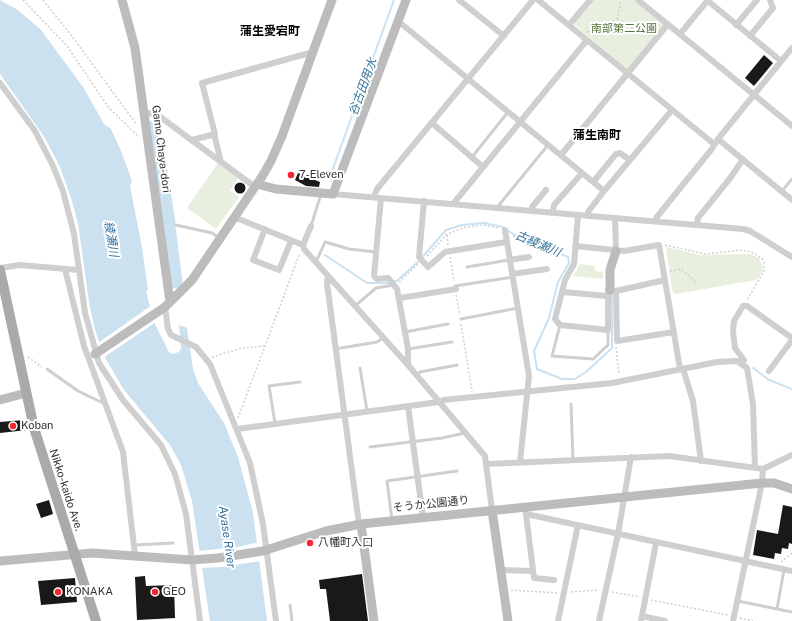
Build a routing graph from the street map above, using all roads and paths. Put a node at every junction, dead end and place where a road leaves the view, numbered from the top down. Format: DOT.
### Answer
graph roads {
  1 [pos="23,0"];
  2 [pos="43,0"];
  3 [pos="122,0"];
  4 [pos="332,0"];
  5 [pos="406,0"];
  6 [pos="459,0"];
  7 [pos="534,0"];
  8 [pos="538,0"];
  9 [pos="590,0"];
  10 [pos="621,0"];
  11 [pos="638,0"];
  12 [pos="757,0"];
  13 [pos="770,0"];
  14 [pos="708,1"];
  15 [pos="617,19"];
  16 [pos="398,21"];
  17 [pos="668,24"];
  18 [pos="569,25"];
  19 [pos="736,25"];
  20 [pos="680,34"];
  21 [pos="504,36"];
  22 [pos="750,36"];
  23 [pos="586,37"];
  24 [pos="657,38"];
  25 [pos="792,48"];
  26 [pos="313,52"];
  27 [pos="781,62"];
  28 [pos="628,74"];
  29 [pos="469,80"];
  30 [pos="0,83"];
  31 [pos="754,94"];
  32 [pos="672,110"];
  33 [pos="144,112"];
  34 [pos="508,112"];
  35 [pos="520,122"];
  36 [pos="432,123"];
  37 [pos="792,126"];
  38 [pos="138,127"];
  39 [pos="214,134"];
  40 [pos="139,138"];
  41 [pos="192,140"];
  42 [pos="714,144"];
  43 [pos="548,145"];
  44 [pos="561,155"];
  45 [pos="472,157"];
  46 [pos="743,159"];
  47 [pos="630,160"];
  48 [pos="221,162"];
  49 [pos="483,167"];
  50 [pos="582,172"];
  51 [pos="792,179"];
  52 [pos="593,182"];
  53 [pos="256,186"];
  54 [pos="546,190"];
  55 [pos="604,191"];
  56 [pos="782,192"];
  57 [pos="322,193"];
  58 [pos="333,194"];
  59 [pos="377,198"];
  60 [pos="792,200"];
  61 [pos="424,201"];
  62 [pos="453,204"];
  63 [pos="499,208"];
  64 [pos="532,210"];
  65 [pos="553,212"];
  66 [pos="578,215"];
  67 [pos="588,216"];
  68 [pos="234,217"];
  69 [pos="615,218"];
  70 [pos="655,221"];
  71 [pos="176,225"];
  72 [pos="697,225"];
  73 [pos="311,226"];
  74 [pos="266,229"];
  75 [pos="505,230"];
  76 [pos="220,238"];
  77 [pos="291,241"];
  78 [pos="506,242"];
  79 [pos="575,246"];
  80 [pos="304,247"];
  81 [pos="660,248"];
  82 [pos="616,251"];
  83 [pos="376,252"];
  84 [pos="529,257"];
  85 [pos="792,257"];
  86 [pos="509,260"];
  87 [pos="316,263"];
  88 [pos="467,267"];
  89 [pos="0,269"];
  90 [pos="65,269"];
  91 [pos="548,269"];
  92 [pos="78,270"];
  93 [pos="664,272"];
  94 [pos="328,276"];
  95 [pos="512,276"];
  96 [pos="665,280"];
  97 [pos="393,283"];
  98 [pos="696,285"];
  99 [pos="455,288"];
  100 [pos="563,292"];
  101 [pos="611,292"];
  102 [pos="400,298"];
  103 [pos="4,305"];
  104 [pos="165,306"];
  105 [pos="355,306"];
  106 [pos="745,306"];
  107 [pos="518,308"];
  108 [pos="460,318"];
  109 [pos="448,324"];
  110 [pos="560,325"];
  111 [pos="608,330"];
  112 [pos="405,332"];
  113 [pos="674,332"];
  114 [pos="383,338"];
  115 [pos="792,339"];
  116 [pos="618,341"];
  117 [pos="452,342"];
  118 [pos="265,346"];
  119 [pos="335,349"];
  120 [pos="408,349"];
  121 [pos="98,352"];
  122 [pos="28,357"];
  123 [pos="206,360"];
  124 [pos="741,364"];
  125 [pos="408,365"];
  126 [pos="457,365"];
  127 [pos="360,368"];
  128 [pos="47,369"];
  129 [pos="682,369"];
  130 [pos="769,371"];
  131 [pos="416,375"];
  132 [pos="620,381"];
  133 [pos="300,382"];
  134 [pos="527,392"];
  135 [pos="26,393"];
  136 [pos="0,400"];
  137 [pos="440,403"];
  138 [pos="105,404"];
  139 [pos="571,404"];
  140 [pos="408,406"];
  141 [pos="367,411"];
  142 [pos="344,414"];
  143 [pos="275,423"];
  144 [pos="236,428"];
  145 [pos="465,433"];
  146 [pos="412,442"];
  147 [pos="370,447"];
  148 [pos="792,455"];
  149 [pos="631,457"];
  150 [pos="573,460"];
  151 [pos="701,460"];
  152 [pos="520,462"];
  153 [pos="487,464"];
  154 [pos="755,468"];
  155 [pos="763,469"];
  156 [pos="457,471"];
  157 [pos="417,476"];
  158 [pos="762,483"];
  159 [pos="792,489"];
  160 [pos="624,497"];
  161 [pos="492,510"];
  162 [pos="525,511"];
  163 [pos="423,517"];
  164 [pos="392,520"];
  165 [pos="360,524"];
  166 [pos="578,525"];
  167 [pos="618,534"];
  168 [pos="173,543"];
  169 [pos="656,543"];
  170 [pos="135,545"];
  171 [pos="265,551"];
  172 [pos="74,553"];
  173 [pos="792,553"];
  174 [pos="135,555"];
  175 [pos="196,559"];
  176 [pos="0,561"];
  177 [pos="746,561"];
  178 [pos="774,567"];
  179 [pos="501,570"];
  180 [pos="784,570"];
  181 [pos="533,571"];
  182 [pos="792,571"];
  183 [pos="554,580"];
  184 [pos="508,590"];
  185 [pos="606,590"];
  186 [pos="564,593"];
  187 [pos="645,598"];
  188 [pos="738,601"];
  189 [pos="290,605"];
  190 [pos="777,609"];
  191 [pos="792,612"];
  192 [pos="641,618"];
  193 [pos="734,619"];
  194 [pos="96,621"];
  195 [pos="200,621"];
  196 [pos="276,621"];
  197 [pos="292,621"];
  198 [pos="374,621"];
  199 [pos="508,621"];
  200 [pos="558,621"];
  201 [pos="600,621"];
  202 [pos="665,621"];
  203 [pos="753,621"];
  1 -- 40 [label="path"];
  2 -- 38 [label="path"];
  3 -- 33 [label="street, Gamo Chaya-dori"];
  4 -- 26 [label="street"];
  5 -- 16 [label="street"];
  6 -- 21 [label="street"];
  7 -- 21 [label="street"];
  8 -- 18 [label="street"];
  9 -- 18 [label="street"];
  10 -- 15 [label="path"];
  11 -- 17 [label="street"];
  12 -- 19 [label="street"];
  13 -- 22 [label="street"];
  14 -- 19 [label="street"];
  14 -- 20 [label="street"];
  15 -- 23 [label="path"];
  15 -- 24 [label="path"];
  16 -- 29 [label="street"];
  16 -- 58 [label="street"];
  17 -- 20 [label="street"];
  17 -- 24 [label="street"];
  18 -- 23 [label="street"];
  19 -- 22 [label="street"];
  20 -- 31 [label="street"];
  21 -- 29 [label="street"];
  22 -- 27 [label="street"];
  23 -- 28 [label="street"];
  23 -- 35 [label="street"];
  24 -- 28 [label="street"];
  25 -- 27 [label="street"];
  26 -- 39 [label="street"];
  26 -- 53 [label="street"];
  27 -- 31 [label="street"];
  28 -- 32 [label="street"];
  28 -- 44 [label="street"];
  29 -- 34 [label="street"];
  29 -- 36 [label="street"];
  30 -- 92 [label="street"];
  31 -- 37 [label="street"];
  31 -- 42 [label="street"];
  32 -- 42 [label="street"];
  32 -- 47 [label="street"];
  33 -- 41 [label="street"];
  33 -- 104 [label="street, Gamo Chaya-dori"];
  34 -- 35 [label="street"];
  34 -- 45 [label="lane"];
  35 -- 43 [label="street"];
  35 -- 49 [label="street"];
  36 -- 45 [label="street"];
  36 -- 59 [label="street"];
  39 -- 41 [label="street"];
  39 -- 48 [label="street"];
  41 -- 48 [label="street"];
  42 -- 46 [label="street"];
  42 -- 70 [label="street"];
  43 -- 44 [label="street"];
  43 -- 63 [label="lane"];
  44 -- 50 [label="street"];
  45 -- 49 [label="street"];
  46 -- 56 [label="street"];
  46 -- 72 [label="street"];
  47 -- 52 [label="street"];
  47 -- 55 [label="street"];
  48 -- 53 [label="street"];
  49 -- 62 [label="street"];
  50 -- 52 [label="street"];
  50 -- 65 [label="street"];
  51 -- 56 [label="lane"];
  52 -- 55 [label="street"];
  53 -- 57 [label="street"];
  53 -- 68 [label="street"];
  54 -- 64 [label="street"];
  55 -- 67 [label="street"];
  56 -- 60 [label="street"];
  57 -- 58 [label="street"];
  57 -- 73 [label="lane"];
  58 -- 59 [label="street"];
  59 -- 61 [label="street"];
  59 -- 83 [label="street"];
  61 -- 62 [label="street"];
  61 -- 78 [label="street"];
  62 -- 63 [label="street"];
  63 -- 64 [label="street"];
  64 -- 65 [label="street"];
  65 -- 66 [label="street"];
  66 -- 67 [label="street"];
  66 -- 79 [label="street"];
  67 -- 69 [label="street"];
  68 -- 74 [label="street"];
  68 -- 76 [label="street"];
  69 -- 70 [label="street"];
  69 -- 82 [label="street"];
  70 -- 72 [label="street"];
  71 -- 76 [label="lane"];
  72 -- 85 [label="street"];
  73 -- 80 [label="street"];
  74 -- 77 [label="street"];
  74 -- 77 [label="street"];
  75 -- 78 [label="street"];
  76 -- 104 [label="street"];
  77 -- 80 [label="street"];
  78 -- 86 [label="street"];
  79 -- 82 [label="street"];
  79 -- 100 [label="street"];
  80 -- 87 [label="street"];
  80 -- 118 [label="path"];
  81 -- 82 [label="street"];
  81 -- 93 [label="street"];
  81 -- 106 [label="path"];
  82 -- 101 [label="street"];
  83 -- 87 [label="lane"];
  83 -- 97 [label="street"];
  84 -- 86 [label="street"];
  86 -- 88 [label="lane"];
  86 -- 95 [label="street"];
  87 -- 94 [label="street"];
  89 -- 90 [label="street"];
  89 -- 103 [label="main road, Nikko-kaido Ave."];
  90 -- 92 [label="street"];
  90 -- 138 [label="street"];
  91 -- 95 [label="street"];
  92 -- 121 [label="street"];
  93 -- 96 [label="street"];
  93 -- 98 [label="path"];
  94 -- 105 [label="street"];
  94 -- 119 [label="street"];
  95 -- 99 [label="lane"];
  95 -- 107 [label="street"];
  96 -- 101 [label="street"];
  96 -- 113 [label="street"];
  97 -- 102 [label="street"];
  97 -- 105 [label="lane"];
  99 -- 102 [label="street"];
  100 -- 101 [label="street"];
  100 -- 110 [label="street"];
  101 -- 111 [label="street"];
  101 -- 116 [label="street"];
  102 -- 112 [label="street"];
  103 -- 135 [label="main road, Nikko-kaido Ave."];
  104 -- 121 [label="street"];
  104 -- 123 [label="street"];
  105 -- 114 [label="street"];
  106 -- 115 [label="street"];
  106 -- 124 [label="street"];
  107 -- 108 [label="lane"];
  107 -- 134 [label="street"];
  109 -- 112 [label="lane"];
  110 -- 111 [label="street"];
  110 -- 111 [label="lane"];
  112 -- 120 [label="street"];
  113 -- 116 [label="street"];
  113 -- 129 [label="street"];
  114 -- 119 [label="lane"];
  114 -- 125 [label="street"];
  115 -- 130 [label="street"];
  116 -- 132 [label="path"];
  117 -- 120 [label="lane"];
  118 -- 123 [label="path"];
  118 -- 144 [label="path"];
  119 -- 142 [label="street"];
  120 -- 125 [label="street"];
  121 -- 175 [label="street"];
  122 -- 128 [label="path"];
  123 -- 144 [label="street"];
  124 -- 129 [label="street"];
  124 -- 154 [label="street"];
  125 -- 131 [label="street"];
  126 -- 131 [label="lane"];
  127 -- 141 [label="lane"];
  128 -- 138 [label="lane"];
  129 -- 132 [label="street"];
  129 -- 151 [label="street"];
  131 -- 137 [label="street"];
  132 -- 134 [label="street"];
  133 -- 143 [label="lane"];
  134 -- 137 [label="street"];
  134 -- 152 [label="street"];
  135 -- 136 [label="street"];
  135 -- 172 [label="main road, Nikko-kaido Ave."];
  137 -- 140 [label="street"];
  137 -- 145 [label="street"];
  138 -- 170 [label="street"];
  139 -- 150 [label="lane"];
  140 -- 141 [label="street"];
  140 -- 146 [label="street"];
  141 -- 142 [label="street"];
  142 -- 143 [label="street"];
  142 -- 165 [label="street"];
  143 -- 144 [label="street"];
  144 -- 171 [label="street"];
  145 -- 146 [label="lane"];
  145 -- 153 [label="street"];
  146 -- 147 [label="lane"];
  146 -- 157 [label="street"];
  148 -- 155 [label="street"];
  149 -- 150 [label="street"];
  149 -- 151 [label="street"];
  149 -- 160 [label="street"];
  150 -- 152 [label="street"];
  151 -- 154 [label="street"];
  152 -- 153 [label="street"];
  153 -- 161 [label="street"];
  154 -- 155 [label="street"];
  155 -- 158 [label="street"];
  156 -- 157 [label="lane"];
  157 -- 163 [label="street"];
  157 -- 164 [label="lane"];
  158 -- 159 [label="street, そうか公園通り"];
  158 -- 160 [label="street, そうか公園通り"];
  158 -- 177 [label="street"];
  160 -- 162 [label="street, そうか公園通り"];
  160 -- 167 [label="street"];
  161 -- 162 [label="street, そうか公園通り"];
  161 -- 163 [label="street, そうか公園通り"];
  161 -- 179 [label="street"];
  162 -- 166 [label="street"];
  162 -- 181 [label="street"];
  163 -- 164 [label="street, そうか公園通り"];
  164 -- 165 [label="street, そうか公園通り"];
  165 -- 171 [label="street, そうか公園通り"];
  165 -- 198 [label="street"];
  166 -- 167 [label="street"];
  166 -- 186 [label="street"];
  167 -- 169 [label="street"];
  167 -- 185 [label="street"];
  168 -- 170 [label="lane"];
  169 -- 177 [label="street"];
  169 -- 187 [label="street"];
  170 -- 174 [label="street"];
  171 -- 175 [label="street, そうか公園通り"];
  171 -- 196 [label="street"];
  172 -- 174 [label="street, そうか公園通り"];
  172 -- 176 [label="street, そうか公園通り"];
  172 -- 194 [label="main road, Nikko-kaido Ave."];
  173 -- 178 [label="path"];
  174 -- 175 [label="street, そうか公園通り"];
  175 -- 195 [label="street"];
  177 -- 178 [label="street"];
  177 -- 188 [label="street"];
  178 -- 180 [label="street"];
  179 -- 181 [label="street"];
  179 -- 199 [label="street"];
  180 -- 182 [label="street"];
  180 -- 190 [label="lane"];
  181 -- 183 [label="street"];
  184 -- 186 [label="path"];
  185 -- 186 [label="path"];
  185 -- 187 [label="path"];
  185 -- 201 [label="street"];
  186 -- 200 [label="street"];
  187 -- 192 [label="street"];
  187 -- 193 [label="path"];
  188 -- 190 [label="lane"];
  188 -- 193 [label="street"];
  189 -- 197 [label="lane"];
  190 -- 191 [label="lane"];
  192 -- 202 [label="street"];
  193 -- 203 [label="path"];
}
